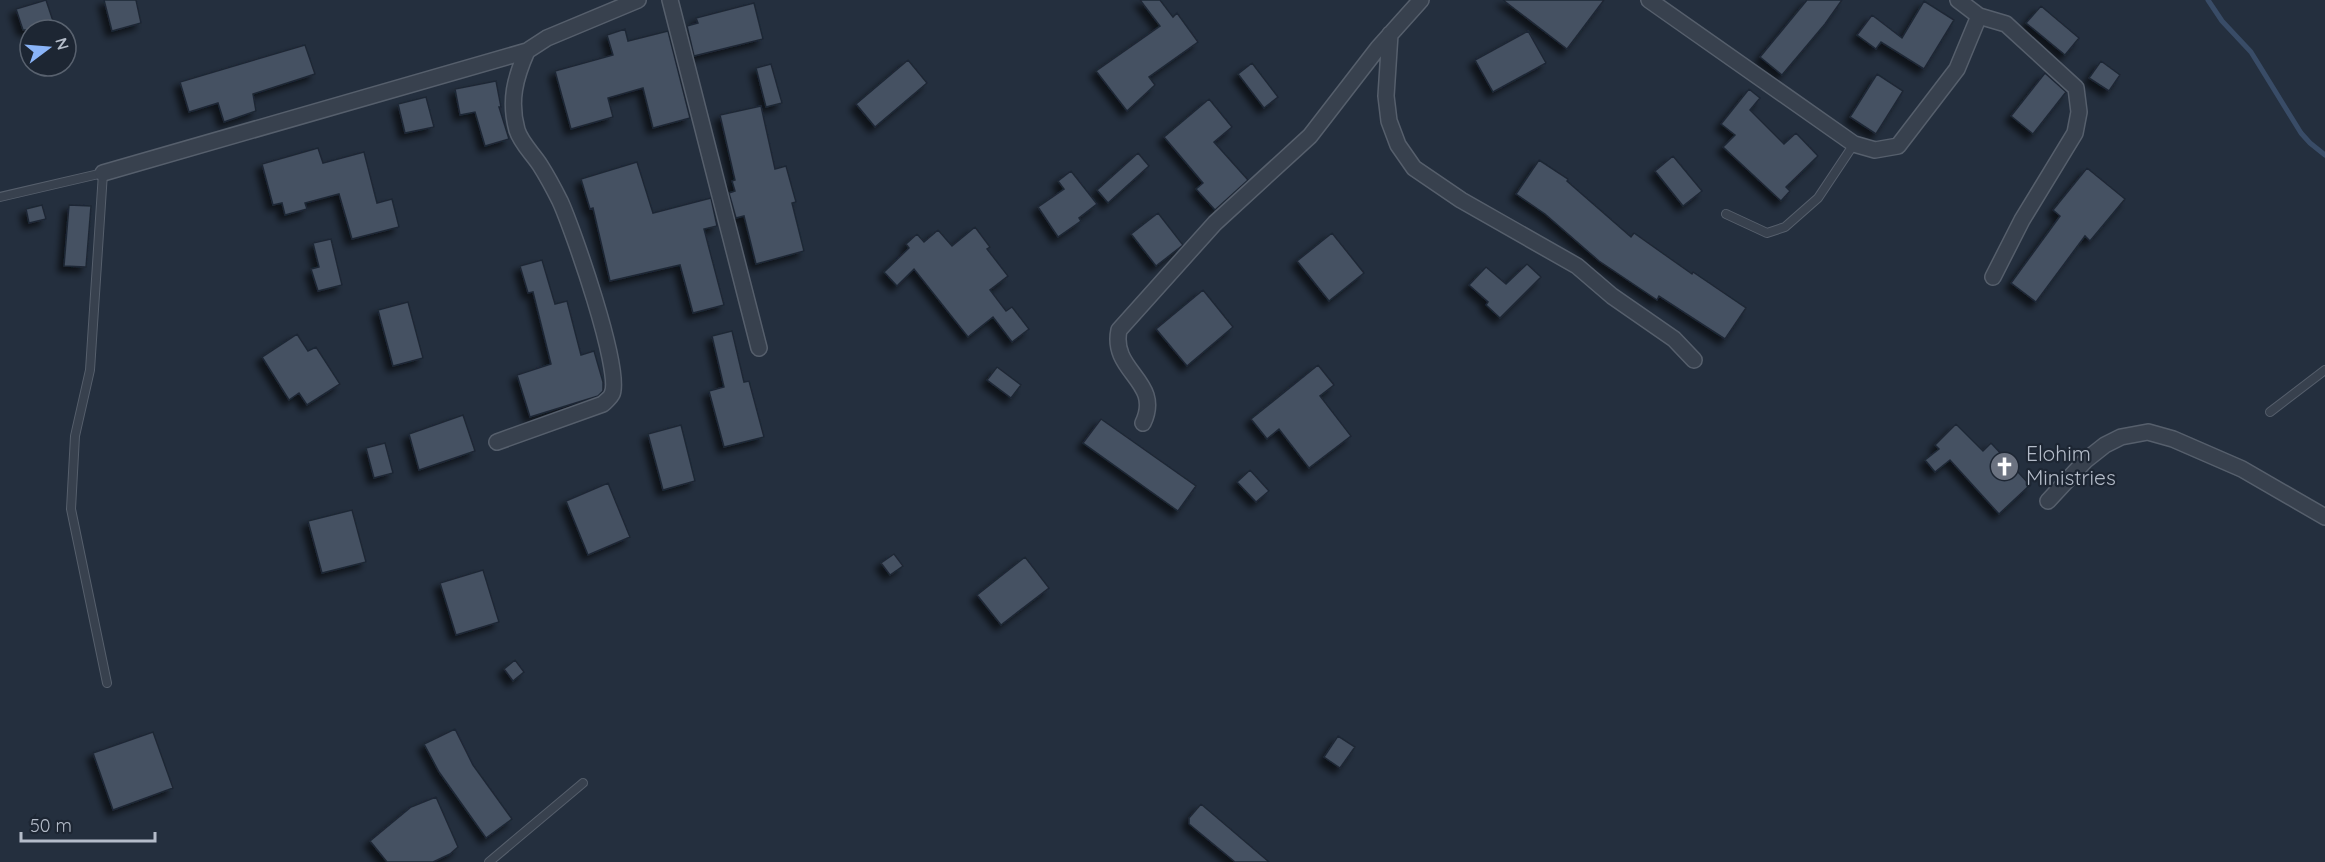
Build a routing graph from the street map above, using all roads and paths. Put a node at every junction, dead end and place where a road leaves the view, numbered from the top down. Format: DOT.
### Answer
graph roads {
  1 [pos="638,0"];
  2 [pos="670,0"];
  3 [pos="1420,0"];
  4 [pos="1649,0"];
  5 [pos="1958,0"];
  6 [pos="1979,16"];
  7 [pos="1390,34"];
  8 [pos="527,51"];
  9 [pos="1854,144"];
  10 [pos="103,173"];
  11 [pos="0,197"];
  12 [pos="1726,214"];
  13 [pos="1993,277"];
  14 [pos="759,348"];
  15 [pos="1694,360"];
  16 [pos="2325,370"];
  17 [pos="2270,412"];
  18 [pos="1143,423"];
  19 [pos="497,442"];
  20 [pos="2048,501"];
  21 [pos="2325,517"];
  22 [pos="107,683"];
  23 [pos="583,783"];
  24 [pos="489,862"];
  1 -- 8 [label="street"];
  2 -- 14 [label="street"];
  3 -- 7 [label="street"];
  4 -- 9 [label="street"];
  5 -- 6 [label="street"];
  6 -- 9 [label="street"];
  6 -- 13 [label="street"];
  7 -- 15 [label="street"];
  7 -- 18 [label="street"];
  8 -- 10 [label="street"];
  8 -- 19 [label="street"];
  9 -- 12 [label="lane"];
  10 -- 11 [label="lane"];
  10 -- 22 [label="lane"];
  16 -- 17 [label="lane"];
  20 -- 21 [label="street"];
  23 -- 24 [label="lane"];
}
